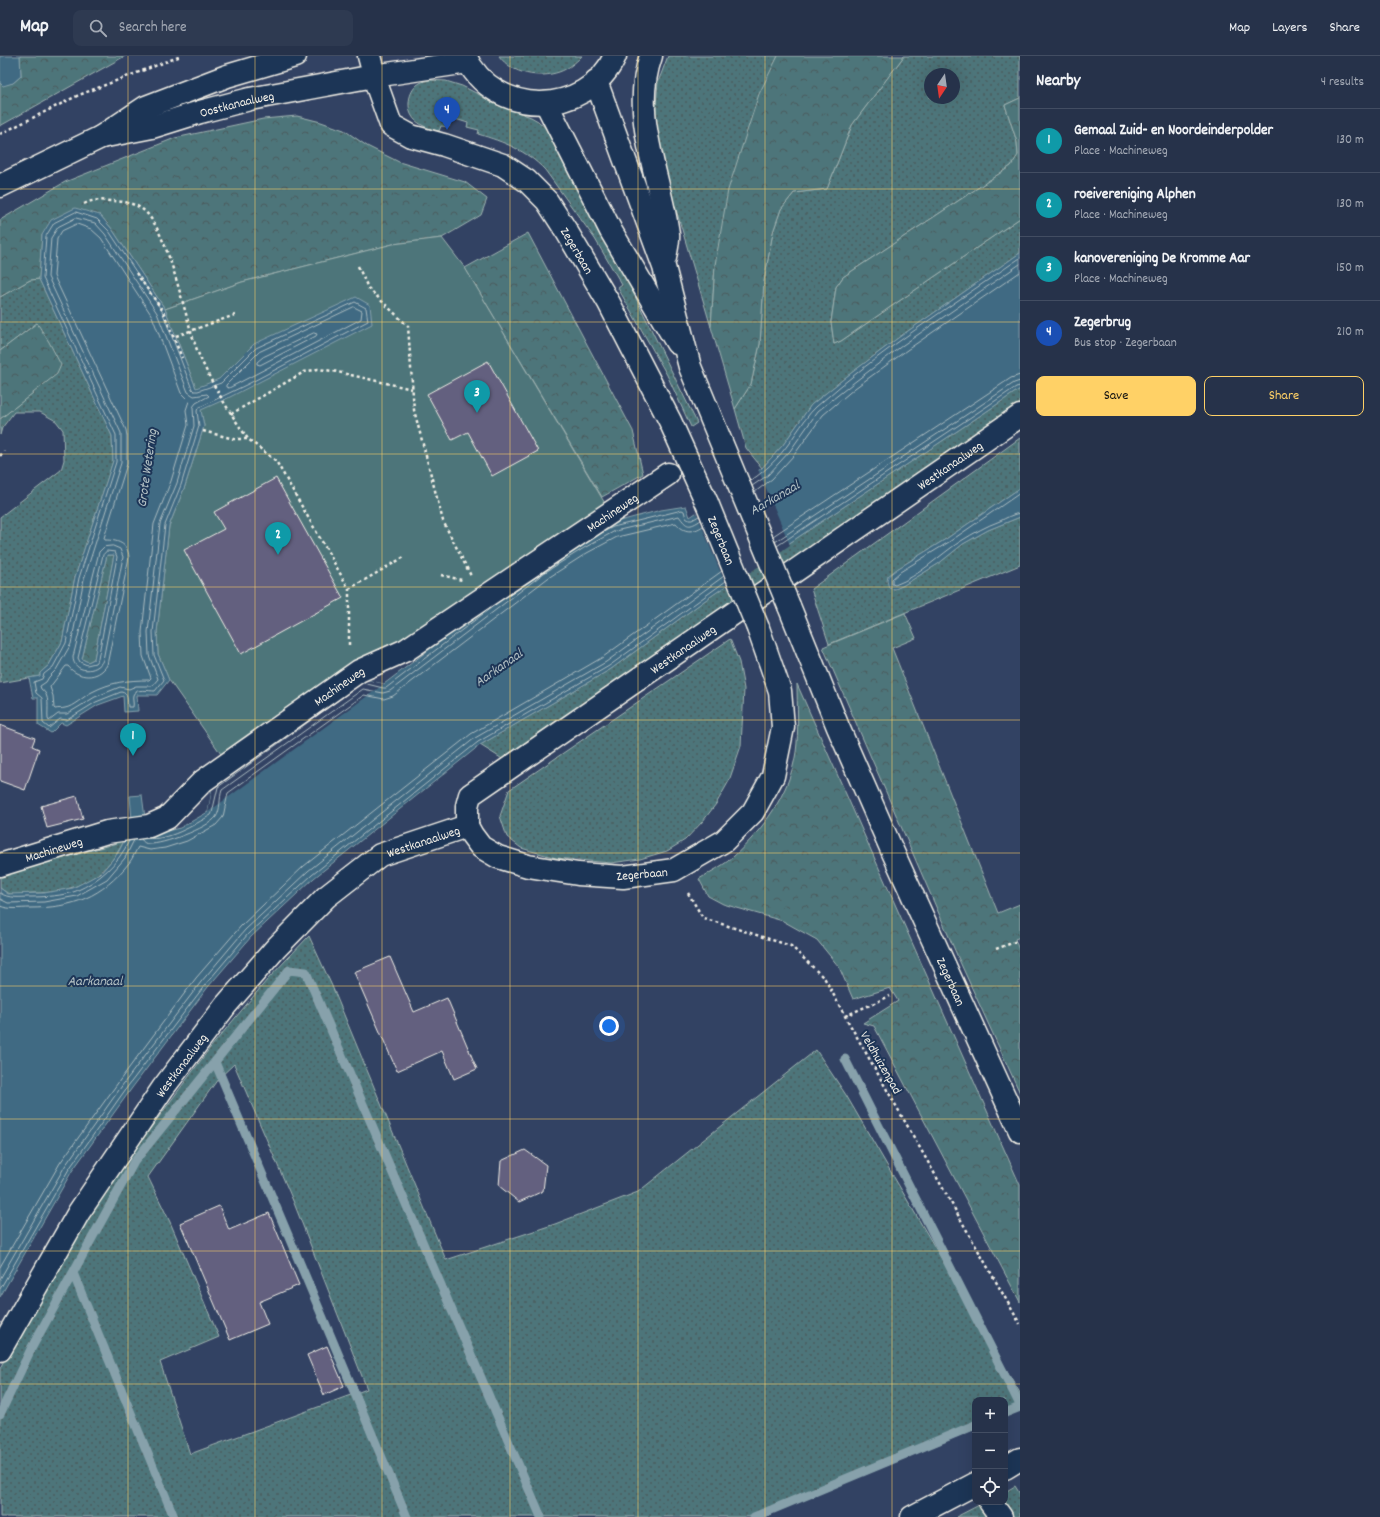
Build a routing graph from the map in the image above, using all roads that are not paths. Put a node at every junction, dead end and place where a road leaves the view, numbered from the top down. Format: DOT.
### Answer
graph roads {
  1 [pos="295,56"];
  2 [pos="615,56"];
  3 [pos="651,56"];
  4 [pos="466,59"];
  5 [pos="372,66"];
  6 [pos="596,81"];
  7 [pos="546,103"];
  8 [pos="101,137"];
  9 [pos="0,186"];
  10 [pos="664,267"];
  11 [pos="690,367"];
  12 [pos="1020,416"];
  13 [pos="668,474"];
  14 [pos="468,826"];
  15 [pos="0,865"];
  16 [pos="1020,1131"];
  17 [pos="0,1350"];
  18 [pos="1020,1460"];
  19 [pos="1008,1466"];
  20 [pos="972,1486"];
  21 [pos="992,1505"];
  22 [pos="912,1517"];
  23 [pos="1001,1517"];
  1 -- 8 [label="street, Oostkanaalweg"];
  2 -- 6 [label="street"];
  3 -- 10 [label="street"];
  4 -- 5 [label="street, Oostkanaalweg"];
  4 -- 7 [label="street"];
  5 -- 8 [label="street, Oostkanaalweg"];
  5 -- 14 [label="street, Zegerbaan, bridge"];
  6 -- 7 [label="street"];
  6 -- 10 [label="street, Zegerbaan"];
  7 -- 11 [label="street, Zegerbaan"];
  8 -- 9 [label="street, Oostkanaalweg"];
  10 -- 11 [label="street, Zegerbaan"];
  11 -- 16 [label="street, Zegerbaan, bridge"];
  12 -- 14 [label="street, Westkanaalweg"];
  13 -- 15 [label="street, Machineweg"];
  14 -- 17 [label="street, Westkanaalweg"];
  18 -- 19 [label="street"];
  20 -- 22 [label="street"];
  21 -- 23 [label="street"];
}
